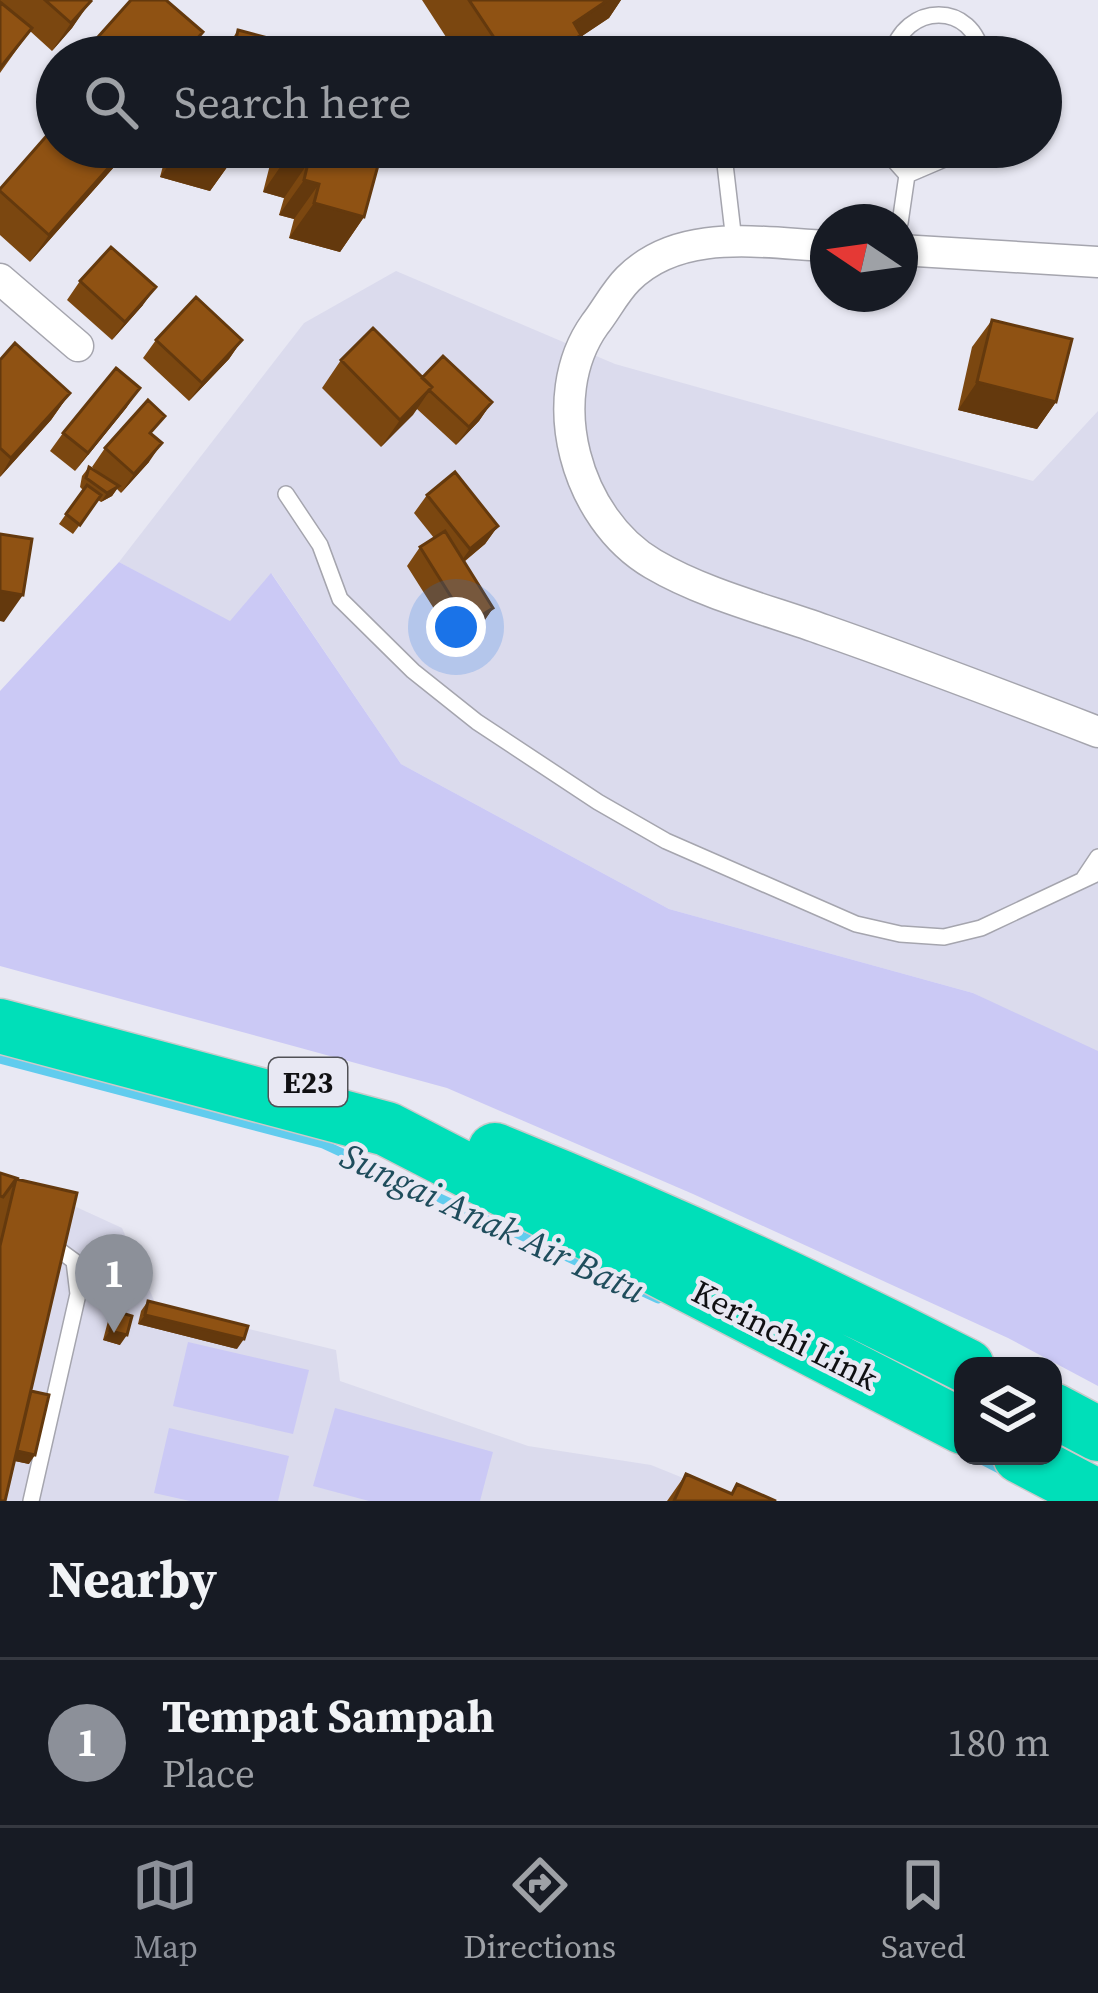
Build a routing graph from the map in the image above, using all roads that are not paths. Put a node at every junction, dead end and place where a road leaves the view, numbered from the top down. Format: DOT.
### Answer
graph roads {
  1 [pos="897,36"];
  2 [pos="975,36"];
  3 [pos="725,168"];
  4 [pos="901,168"];
  5 [pos="923,168"];
  6 [pos="907,175"];
  7 [pos="903,204"];
  8 [pos="734,242"];
  9 [pos="810,245"];
  10 [pos="918,251"];
  11 [pos="1098,262"];
  12 [pos="0,279"];
  13 [pos="78,346"];
  14 [pos="286,494"];
  15 [pos="1098,732"];
  16 [pos="1098,857"];
  17 [pos="1091,876"];
  18 [pos="0,991"];
  19 [pos="0,1026"];
  20 [pos="37,1239"];
  21 [pos="954,1359"];
  22 [pos="1062,1415"];
  23 [pos="954,1422"];
  24 [pos="1098,1434"];
  25 [pos="1036,1465"];
  26 [pos="1098,1497"];
  27 [pos="31,1501"];
  1 -- 2 [label="lane"];
  3 -- 8 [label="lane"];
  4 -- 6 [label="lane"];
  5 -- 6 [label="lane"];
  6 -- 7 [label="lane"];
  8 -- 9 [label="street"];
  8 -- 15 [label="street"];
  10 -- 11 [label="street"];
  12 -- 13 [label="street"];
  14 -- 17 [label="lane"];
  16 -- 17 [label="lane"];
  18 -- 21 [label="highway, Kerinchi Link / E23"];
  19 -- 23 [label="highway, Kerinchi Link / E23"];
  20 -- 27 [label="lane"];
  22 -- 24 [label="highway"];
  25 -- 26 [label="highway"];
}
